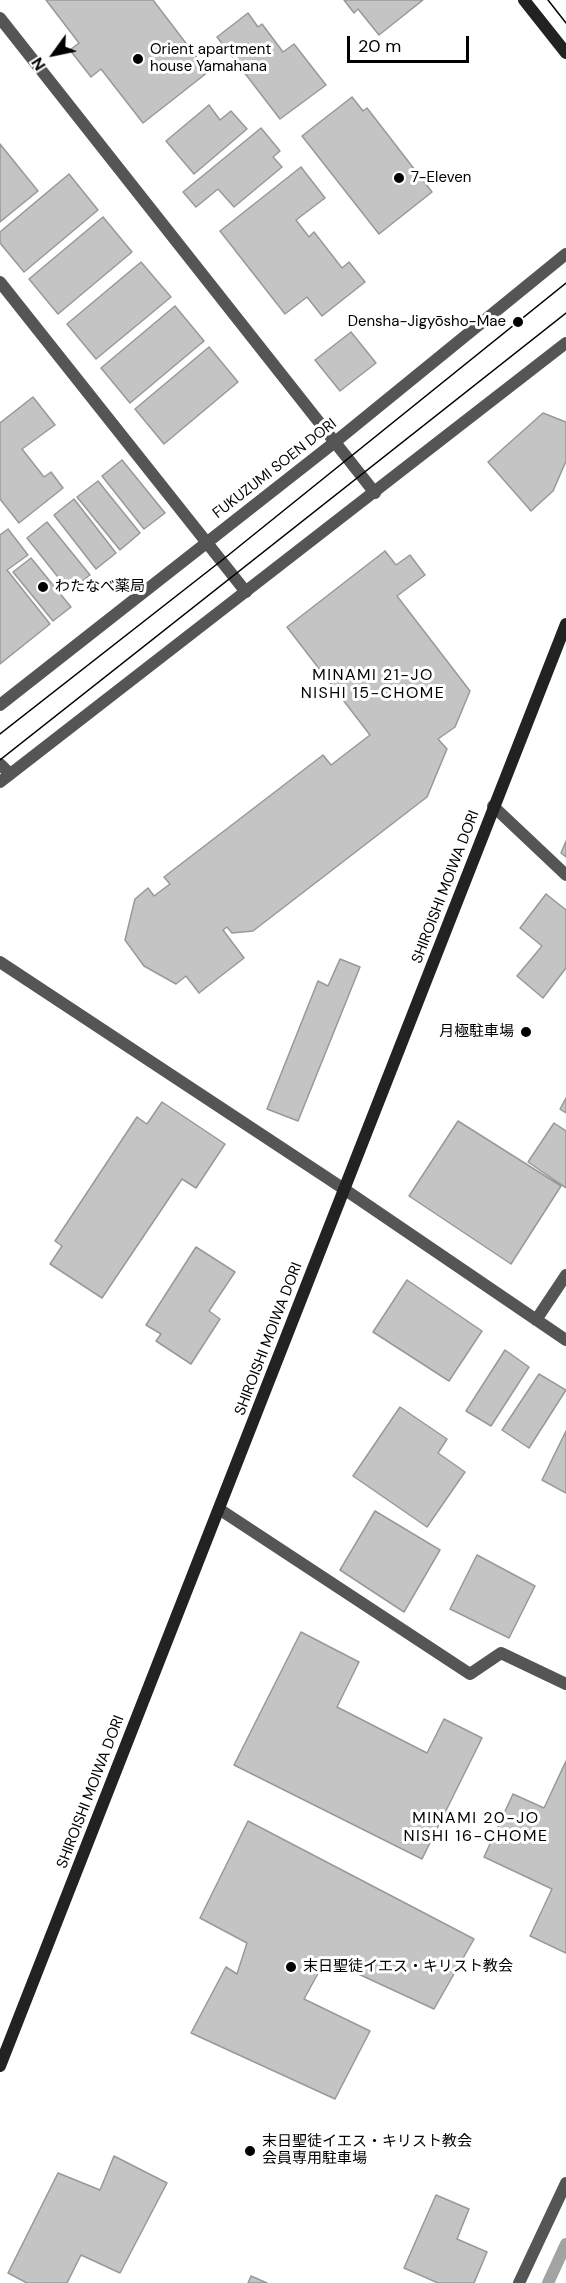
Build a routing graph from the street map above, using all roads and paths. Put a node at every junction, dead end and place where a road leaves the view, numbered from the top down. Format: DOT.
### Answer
graph roads {
  1 [pos="524,0"];
  2 [pos="0,18"];
  3 [pos="566,53"];
  4 [pos="566,254"];
  5 [pos="0,282"];
  6 [pos="566,343"];
  7 [pos="335,442"];
  8 [pos="375,492"];
  9 [pos="207,542"];
  10 [pos="246,592"];
  11 [pos="566,624"];
  12 [pos="0,705"];
  13 [pos="0,764"];
  14 [pos="5,778"];
  15 [pos="493,806"];
  16 [pos="566,875"];
  17 [pos="0,962"];
  18 [pos="344,1189"];
  19 [pos="566,1275"];
  20 [pos="536,1320"];
  21 [pos="566,1340"];
  22 [pos="219,1509"];
  23 [pos="566,1684"];
  24 [pos="0,2066"];
  25 [pos="566,2183"];
  26 [pos="519,2283"];
  1 -- 3 [label="main road"];
  2 -- 7 [label="street"];
  4 -- 7 [label="street, FUKUZUMI SOEN DORI"];
  5 -- 9 [label="street"];
  6 -- 8 [label="street"];
  7 -- 8 [label="street"];
  7 -- 9 [label="street, FUKUZUMI SOEN DORI"];
  8 -- 10 [label="street"];
  9 -- 10 [label="street"];
  9 -- 12 [label="street, FUKUZUMI SOEN DORI"];
  10 -- 14 [label="street"];
  11 -- 15 [label="main road, SHIROISHI MOIWA DORI"];
  13 -- 14 [label="street"];
  15 -- 16 [label="street"];
  15 -- 18 [label="main road, SHIROISHI MOIWA DORI"];
  17 -- 18 [label="street"];
  18 -- 20 [label="street"];
  18 -- 22 [label="main road, SHIROISHI MOIWA DORI"];
  19 -- 20 [label="street"];
  20 -- 21 [label="street"];
  22 -- 23 [label="street"];
  22 -- 24 [label="main road, SHIROISHI MOIWA DORI"];
  25 -- 26 [label="street"];
}
